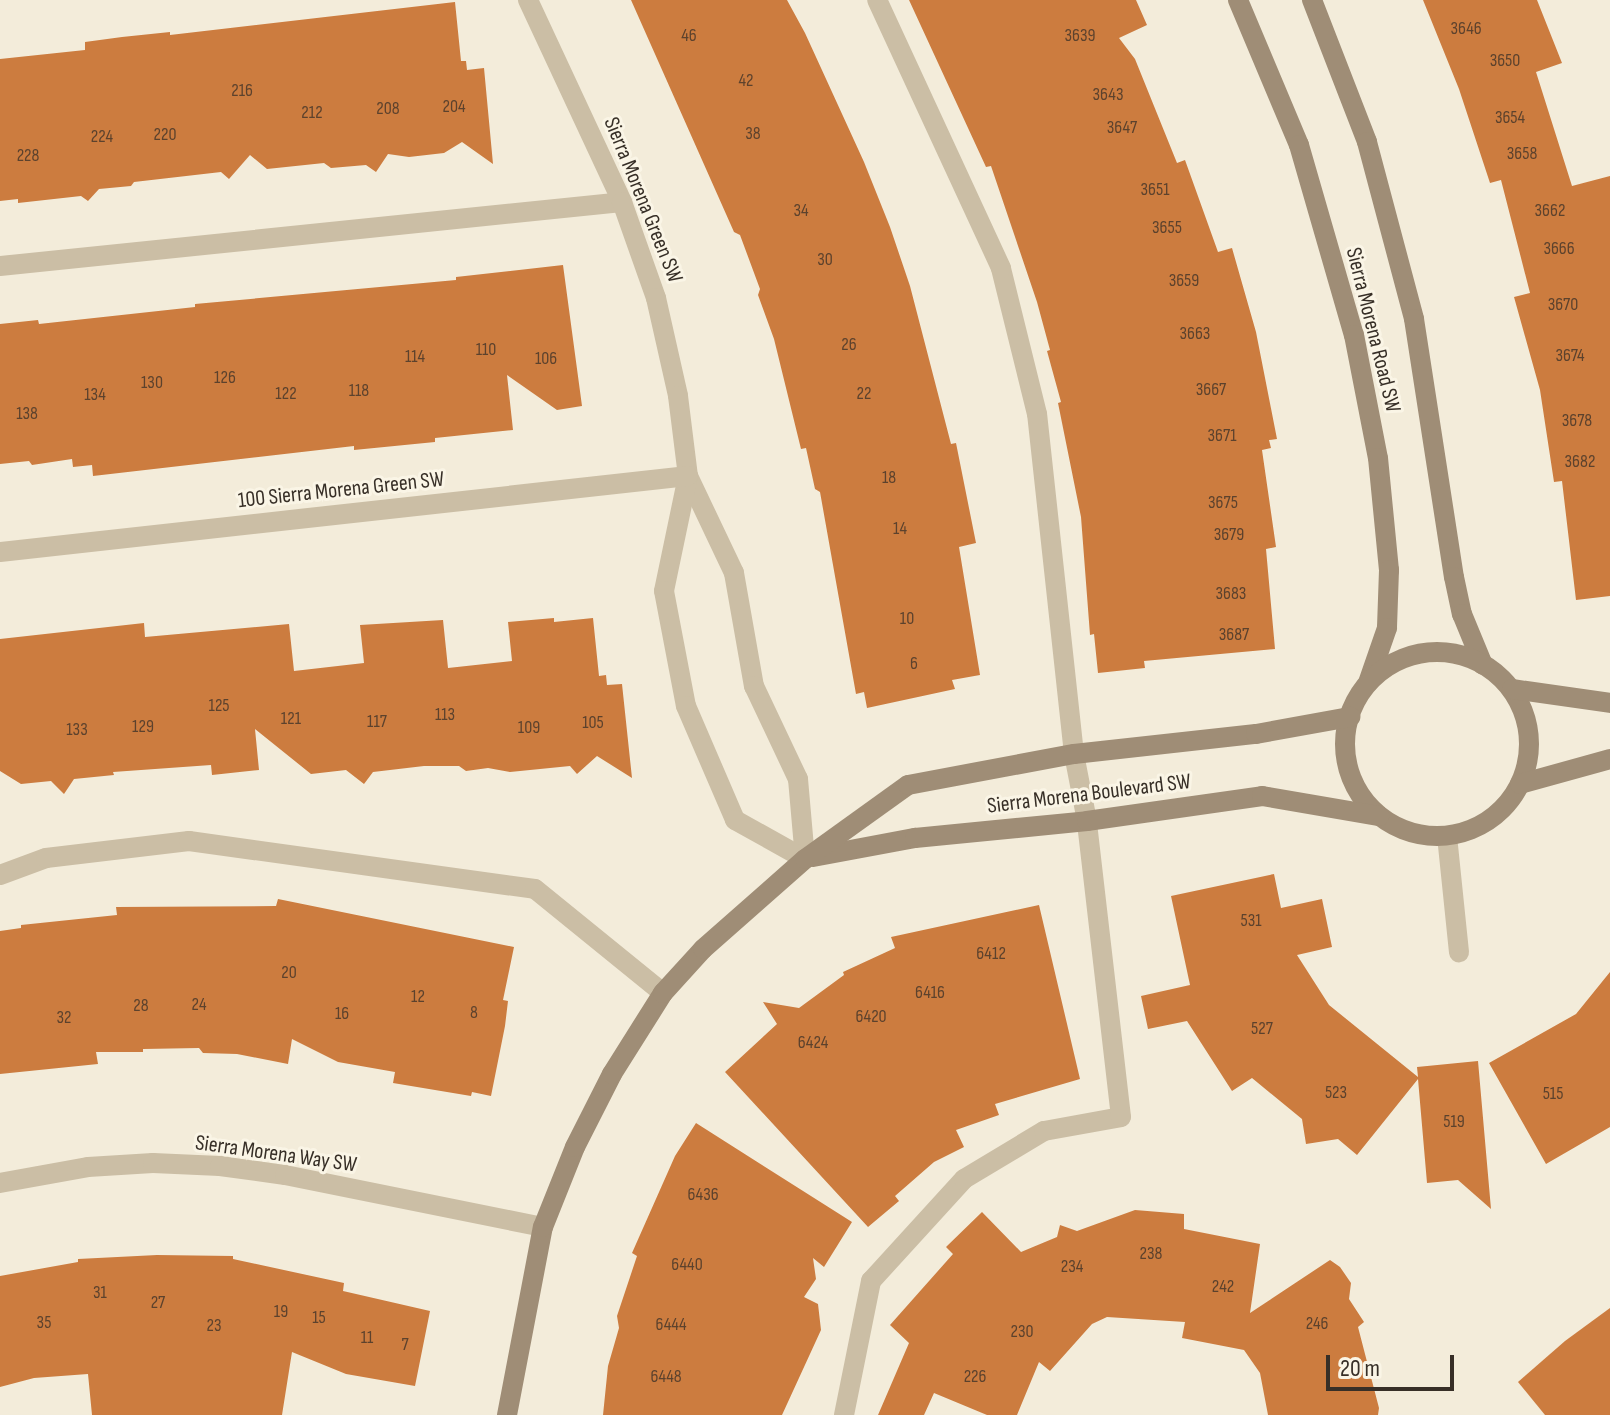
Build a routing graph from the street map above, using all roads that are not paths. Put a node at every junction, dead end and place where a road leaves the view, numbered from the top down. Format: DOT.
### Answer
graph roads {
  1 [pos="528,0"];
  2 [pos="877,0"];
  3 [pos="1238,0"];
  4 [pos="1312,0"];
  5 [pos="622,202"];
  6 [pos="0,266"];
  7 [pos="688,476"];
  8 [pos="0,552"];
  9 [pos="1483,665"];
  10 [pos="1368,683"];
  11 [pos="1512,689"];
  12 [pos="1610,703"];
  13 [pos="1350,717"];
  14 [pos="1074,754"];
  15 [pos="1610,759"];
  16 [pos="1520,784"];
  17 [pos="1379,816"];
  18 [pos="1087,821"];
  19 [pos="1447,836"];
  20 [pos="805,859"];
  21 [pos="0,875"];
  22 [pos="1459,952"];
  23 [pos="663,993"];
  24 [pos="0,1183"];
  25 [pos="543,1227"];
  26 [pos="507,1415"];
  27 [pos="844,1415"];
  1 -- 5 [label="street, Sierra Morena Green SW"];
  2 -- 14 [label="street"];
  3 -- 10 [label="street, Sierra Morena Road SW"];
  4 -- 9 [label="street, Sierra Morena Road SW"];
  5 -- 6 [label="street"];
  5 -- 7 [label="street, Sierra Morena Green SW"];
  7 -- 8 [label="street, 100 Sierra Morena Green SW"];
  7 -- 20 [label="street, Sierra Morena Green SW"];
  7 -- 20 [label="street, Sierra Morena Green SW"];
  9 -- 10 [label="street"];
  9 -- 11 [label="street"];
  10 -- 13 [label="street"];
  11 -- 12 [label="street"];
  11 -- 16 [label="street"];
  13 -- 14 [label="street, Sierra Morena Boulevard SW"];
  13 -- 17 [label="street"];
  14 -- 18 [label="street"];
  14 -- 20 [label="street, Sierra Morena Boulevard SW"];
  15 -- 16 [label="street"];
  16 -- 19 [label="street"];
  17 -- 18 [label="street, Sierra Morena Boulevard SW"];
  17 -- 19 [label="street"];
  18 -- 20 [label="street, Sierra Morena Boulevard SW"];
  18 -- 27 [label="street"];
  19 -- 22 [label="street"];
  20 -- 23 [label="street, Sierra Morena Boulevard SW"];
  21 -- 23 [label="street"];
  23 -- 25 [label="street, Sierra Morena Boulevard SW"];
  24 -- 25 [label="street, Sierra Morena Way SW"];
  25 -- 26 [label="street, Sierra Morena Boulevard SW"];
}
